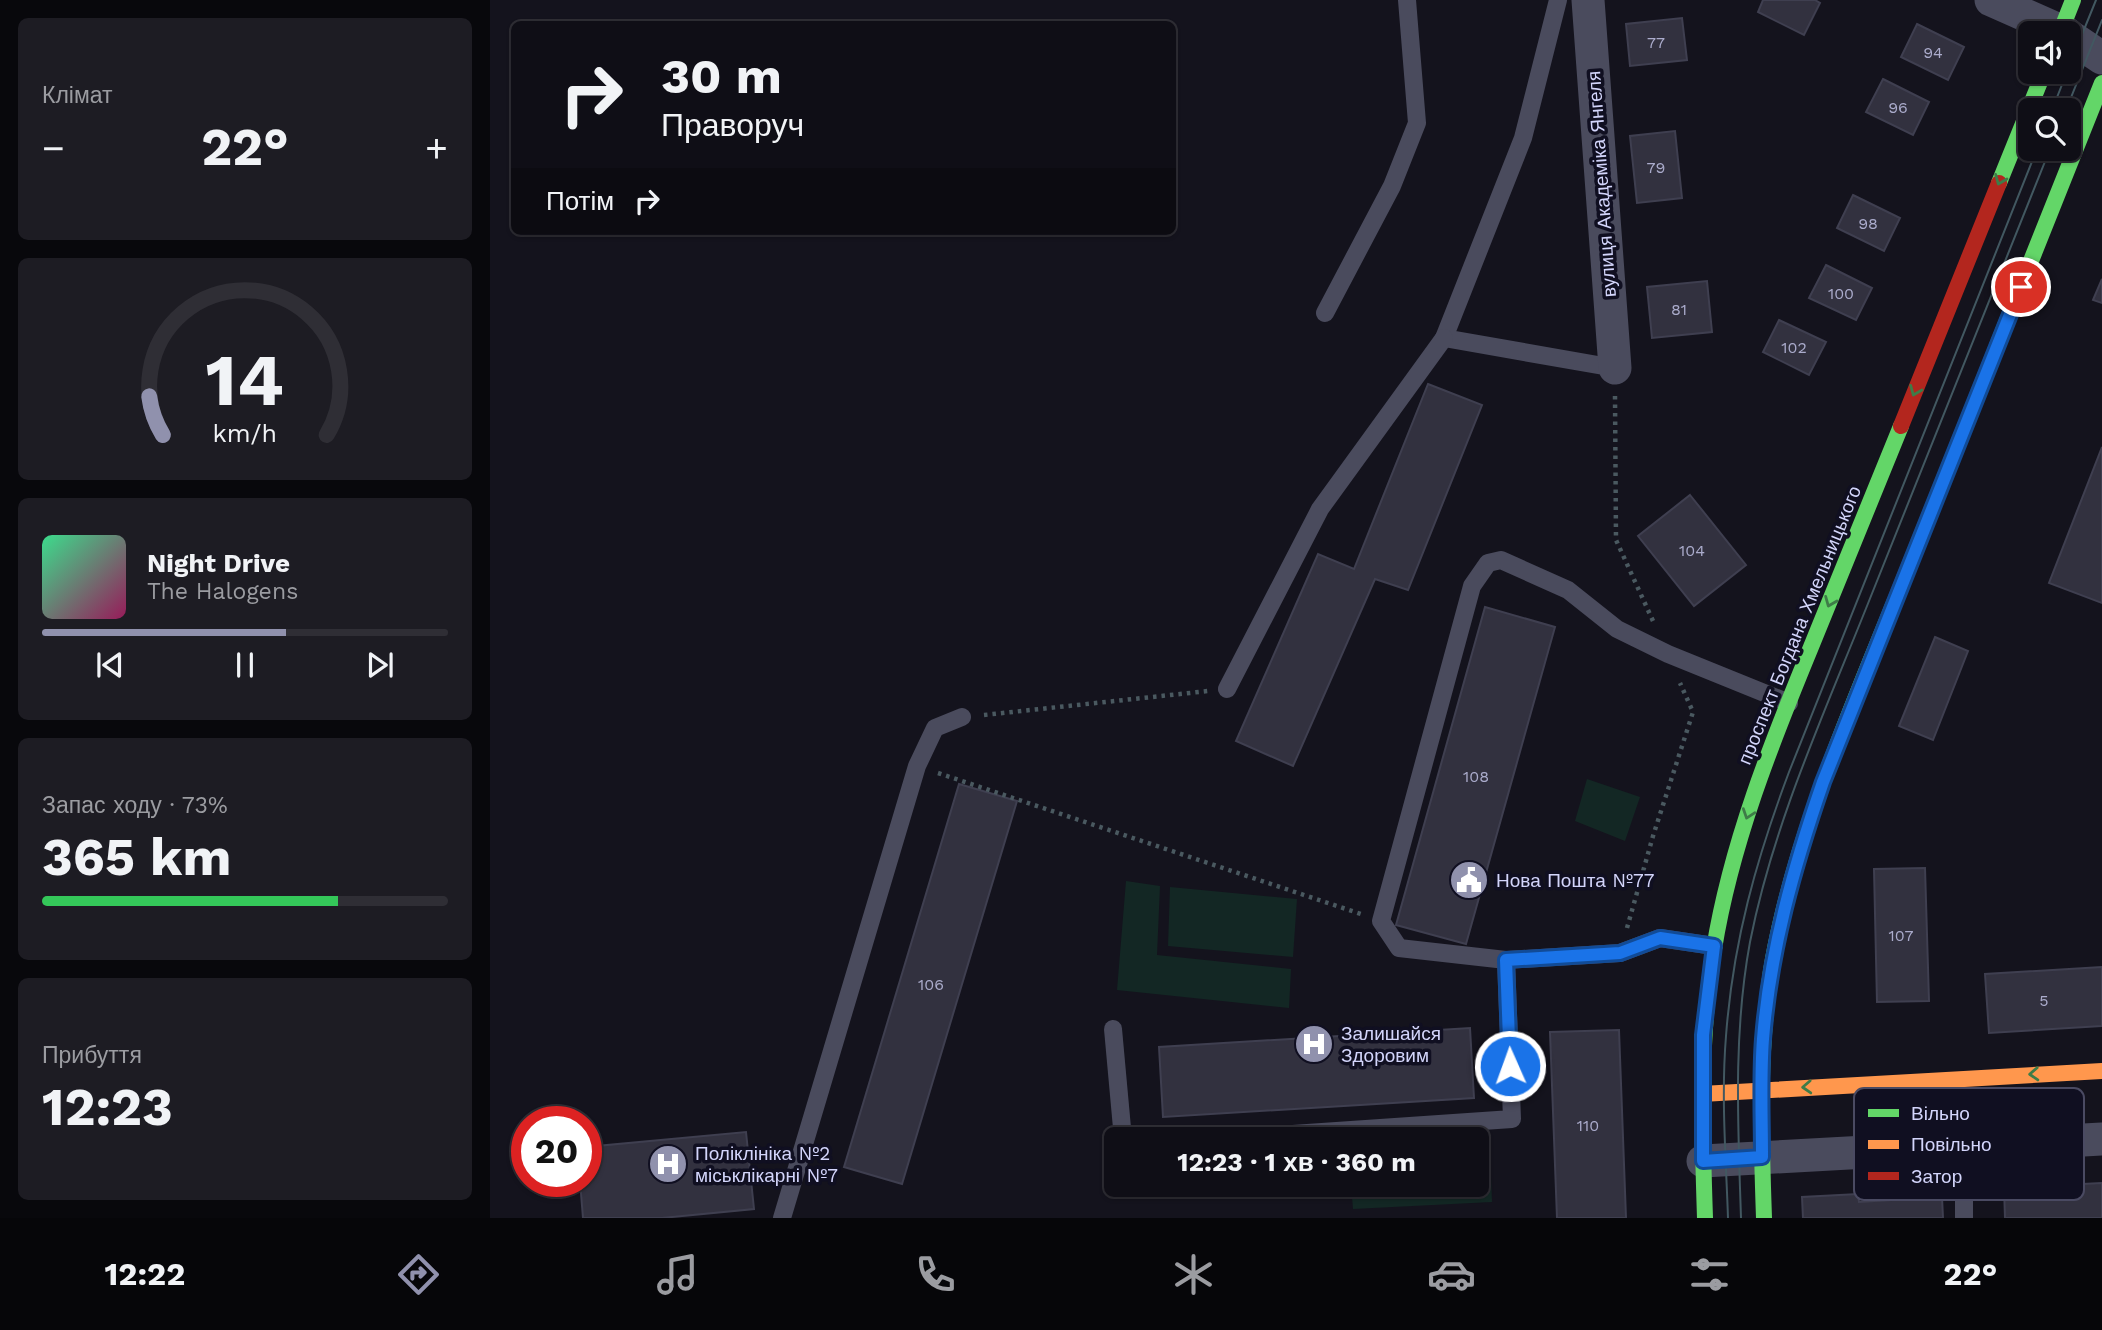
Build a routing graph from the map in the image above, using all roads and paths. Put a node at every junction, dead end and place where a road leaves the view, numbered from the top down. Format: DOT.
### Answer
graph roads {
  1 [pos="1407,0"];
  2 [pos="1558,0"];
  3 [pos="1588,0"];
  4 [pos="1991,0"];
  5 [pos="2052,21"];
  6 [pos="2081,39"];
  7 [pos="2102,58"];
  8 [pos="2102,83"];
  9 [pos="2039,84"];
  10 [pos="1325,313"];
  11 [pos="1444,338"];
  12 [pos="1615,368"];
  13 [pos="1227,689"];
  14 [pos="1789,704"];
  15 [pos="962,717"];
  16 [pos="917,766"];
  17 [pos="1381,920"];
  18 [pos="1714,946"];
  19 [pos="1506,960"];
  20 [pos="1113,1029"];
  21 [pos="2102,1071"];
  22 [pos="1761,1090"];
  23 [pos="1702,1094"];
  24 [pos="1122,1127"];
  25 [pos="1394,1127"];
  26 [pos="2102,1139"];
  27 [pos="2084,1140"];
  28 [pos="1854,1152"];
  29 [pos="1762,1157"];
  30 [pos="1703,1161"];
  31 [pos="1965,1200"];
  32 [pos="782,1218"];
  33 [pos="1706,1218"];
  34 [pos="1764,1218"];
  35 [pos="1965,1218"];
  1 -- 10 [label="lane"];
  2 -- 11 [label="lane"];
  3 -- 12 [label="street, вулиця Академіка Янгеля"];
  4 -- 5 [label="street"];
  6 -- 7 [label="street"];
  8 -- 22 [label="main road"];
  9 -- 14 [label="main road, проспект Богдана Хмельницького, one-way"];
  11 -- 12 [label="lane"];
  11 -- 13 [label="lane"];
  13 -- 15 [label="path"];
  14 -- 17 [label="lane"];
  14 -- 18 [label="main road, проспект Богдана Хмельницького, one-way"];
  15 -- 16 [label="lane"];
  16 -- 17 [label="path"];
  16 -- 32 [label="lane"];
  17 -- 19 [label="lane"];
  18 -- 19 [label="lane"];
  18 -- 23 [label="main road, проспект Богдана Хмельницького"];
  19 -- 25 [label="lane"];
  20 -- 24 [label="lane"];
  21 -- 22 [label="main road, one-way"];
  22 -- 23 [label="main road"];
  22 -- 29 [label="main road"];
  23 -- 30 [label="main road, проспект Богдана Хмельницького"];
  26 -- 27 [label="street"];
  28 -- 29 [label="street"];
  29 -- 30 [label="street"];
  29 -- 34 [label="main road"];
  30 -- 33 [label="main road, проспект Богдана Хмельницького"];
  31 -- 35 [label="lane"];
}
